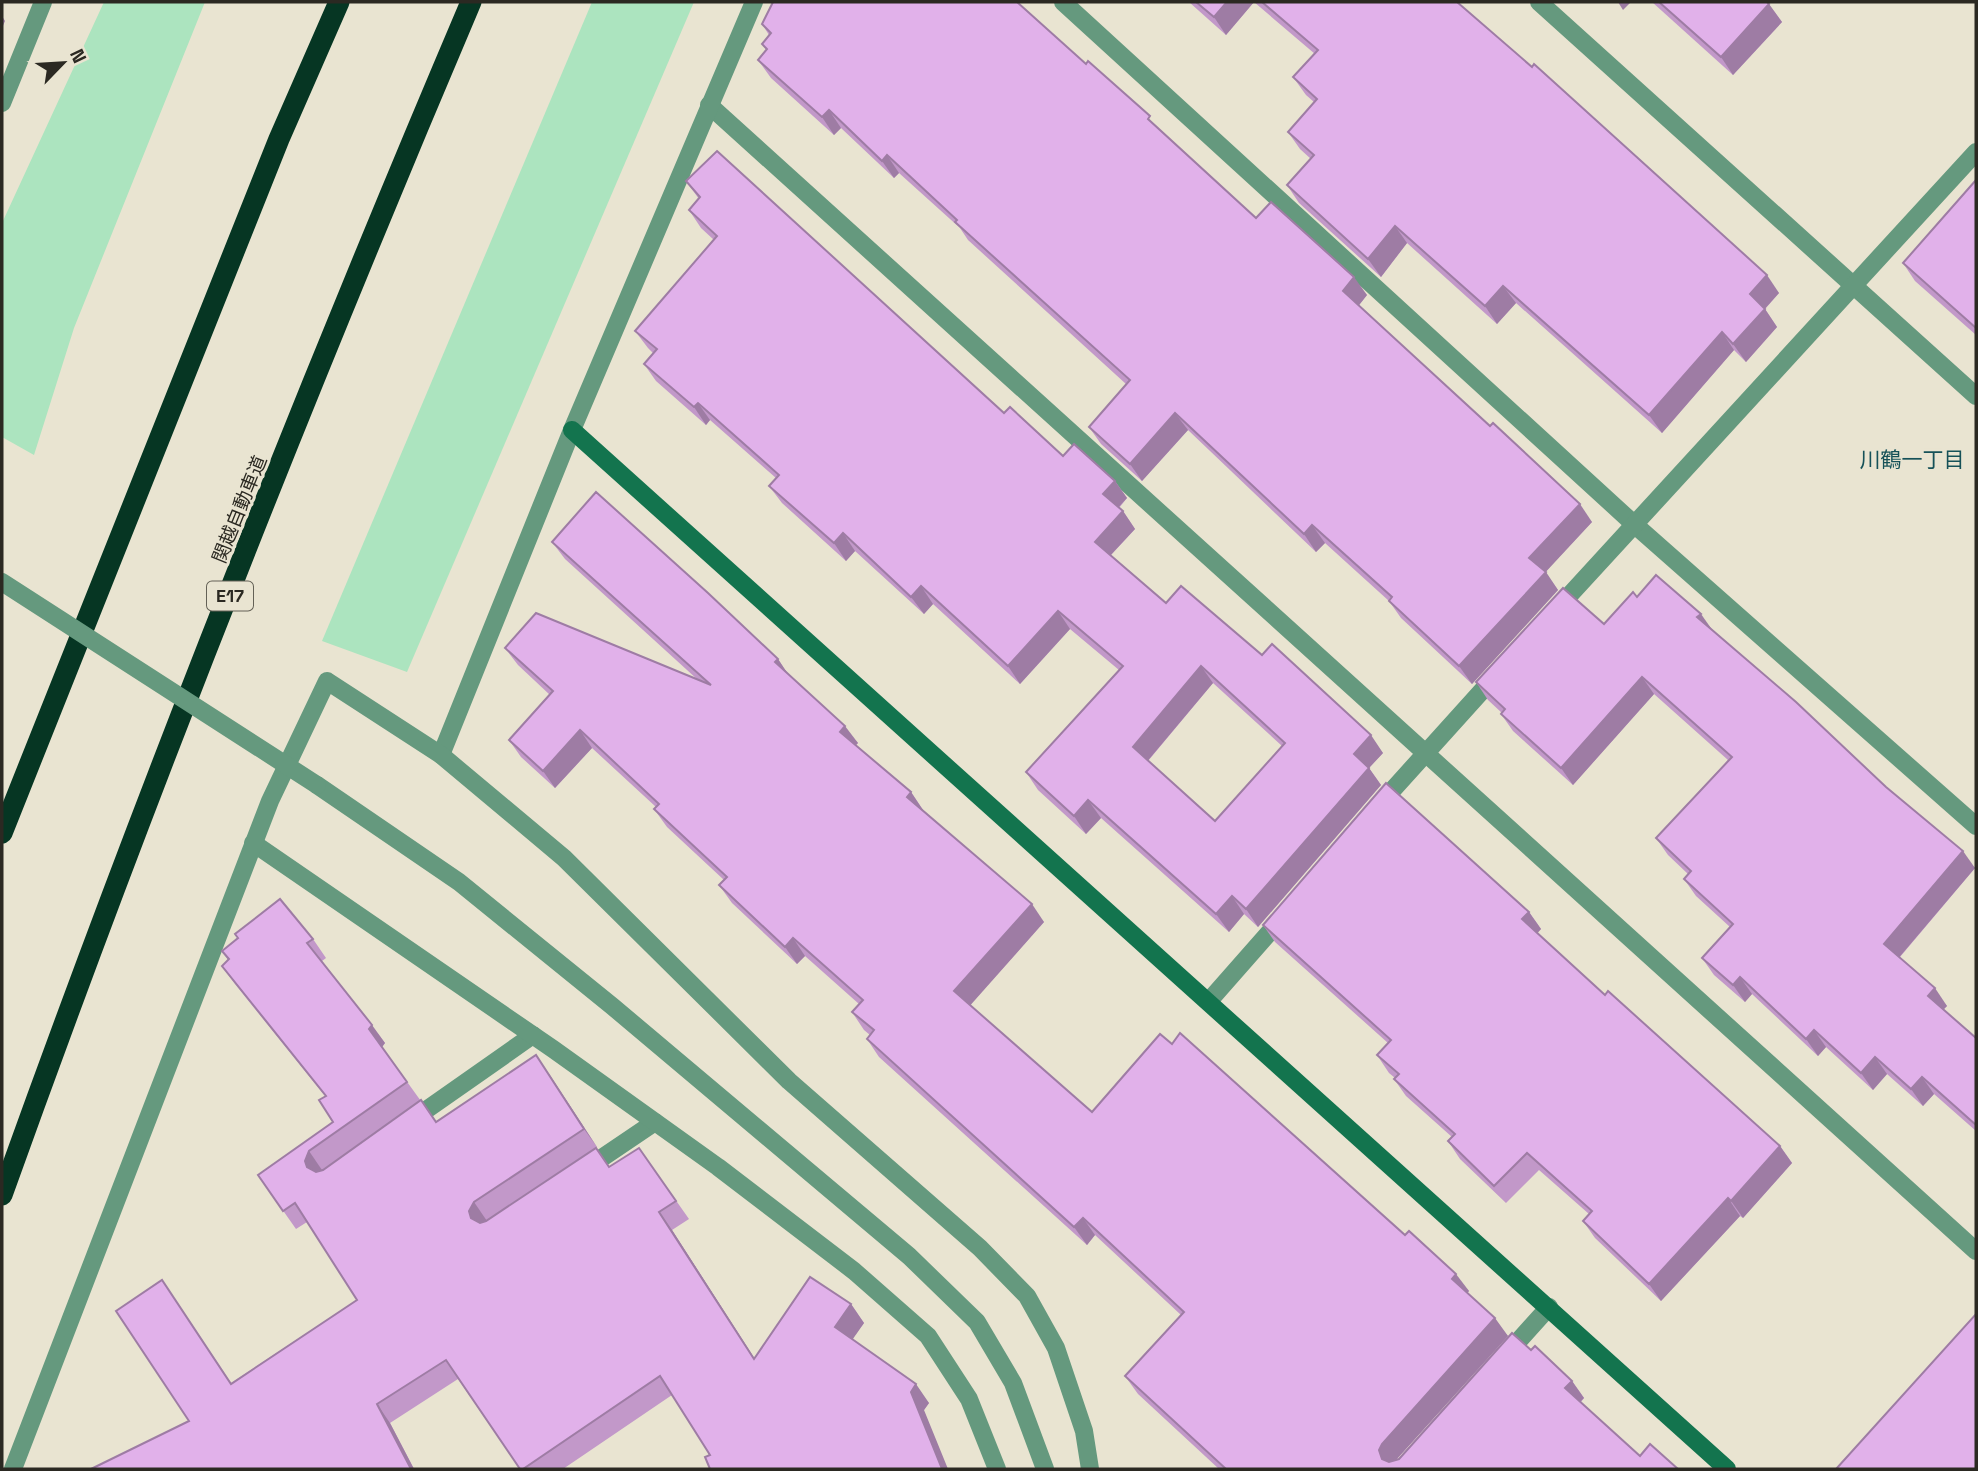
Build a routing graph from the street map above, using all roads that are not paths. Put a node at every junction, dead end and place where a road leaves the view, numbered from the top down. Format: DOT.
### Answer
graph roads {
  1 [pos="43,2"];
  2 [pos="339,2"];
  3 [pos="471,2"];
  4 [pos="754,2"];
  5 [pos="1063,2"];
  6 [pos="1538,2"];
  7 [pos="2,103"];
  8 [pos="709,105"];
  9 [pos="1976,152"];
  10 [pos="1854,288"];
  11 [pos="1976,396"];
  12 [pos="572,430"];
  13 [pos="1635,524"];
  14 [pos="2,582"];
  15 [pos="1543,624"];
  16 [pos="1507,664"];
  17 [pos="1424,753"];
  18 [pos="442,755"];
  19 [pos="1370,815"];
  20 [pos="1976,826"];
  21 [pos="2,833"];
  22 [pos="253,844"];
  23 [pos="1299,898"];
  24 [pos="1209,1002"];
  25 [pos="533,1035"];
  26 [pos="655,1122"];
  27 [pos="397,1131"];
  28 [pos="574,1176"];
  29 [pos="2,1195"];
  30 [pos="1976,1251"];
  31 [pos="1549,1307"];
  32 [pos="1494,1368"];
  33 [pos="13,1469"];
  34 [pos="997,1469"];
  35 [pos="1045,1469"];
  36 [pos="1090,1469"];
  37 [pos="1727,1469"];
  1 -- 7 [label="street"];
  2 -- 21 [label="highway"];
  3 -- 29 [label="highway, 関越自動車道 / E17"];
  4 -- 8 [label="street"];
  5 -- 13 [label="street"];
  6 -- 10 [label="street"];
  8 -- 12 [label="street"];
  8 -- 17 [label="street"];
  9 -- 10 [label="street"];
  10 -- 11 [label="street"];
  10 -- 13 [label="street"];
  12 -- 18 [label="street"];
  12 -- 24 [label="street"];
  13 -- 15 [label="street"];
  13 -- 20 [label="street"];
  14 -- 35 [label="street, bridge"];
  16 -- 17 [label="street"];
  17 -- 19 [label="street"];
  17 -- 30 [label="street"];
  18 -- 22 [label="street"];
  18 -- 36 [label="street"];
  22 -- 25 [label="street"];
  22 -- 33 [label="street"];
  23 -- 24 [label="street"];
  24 -- 31 [label="street"];
  25 -- 26 [label="street"];
  25 -- 27 [label="street"];
  26 -- 28 [label="street"];
  26 -- 34 [label="street"];
  31 -- 32 [label="street"];
  31 -- 37 [label="street"];
}
